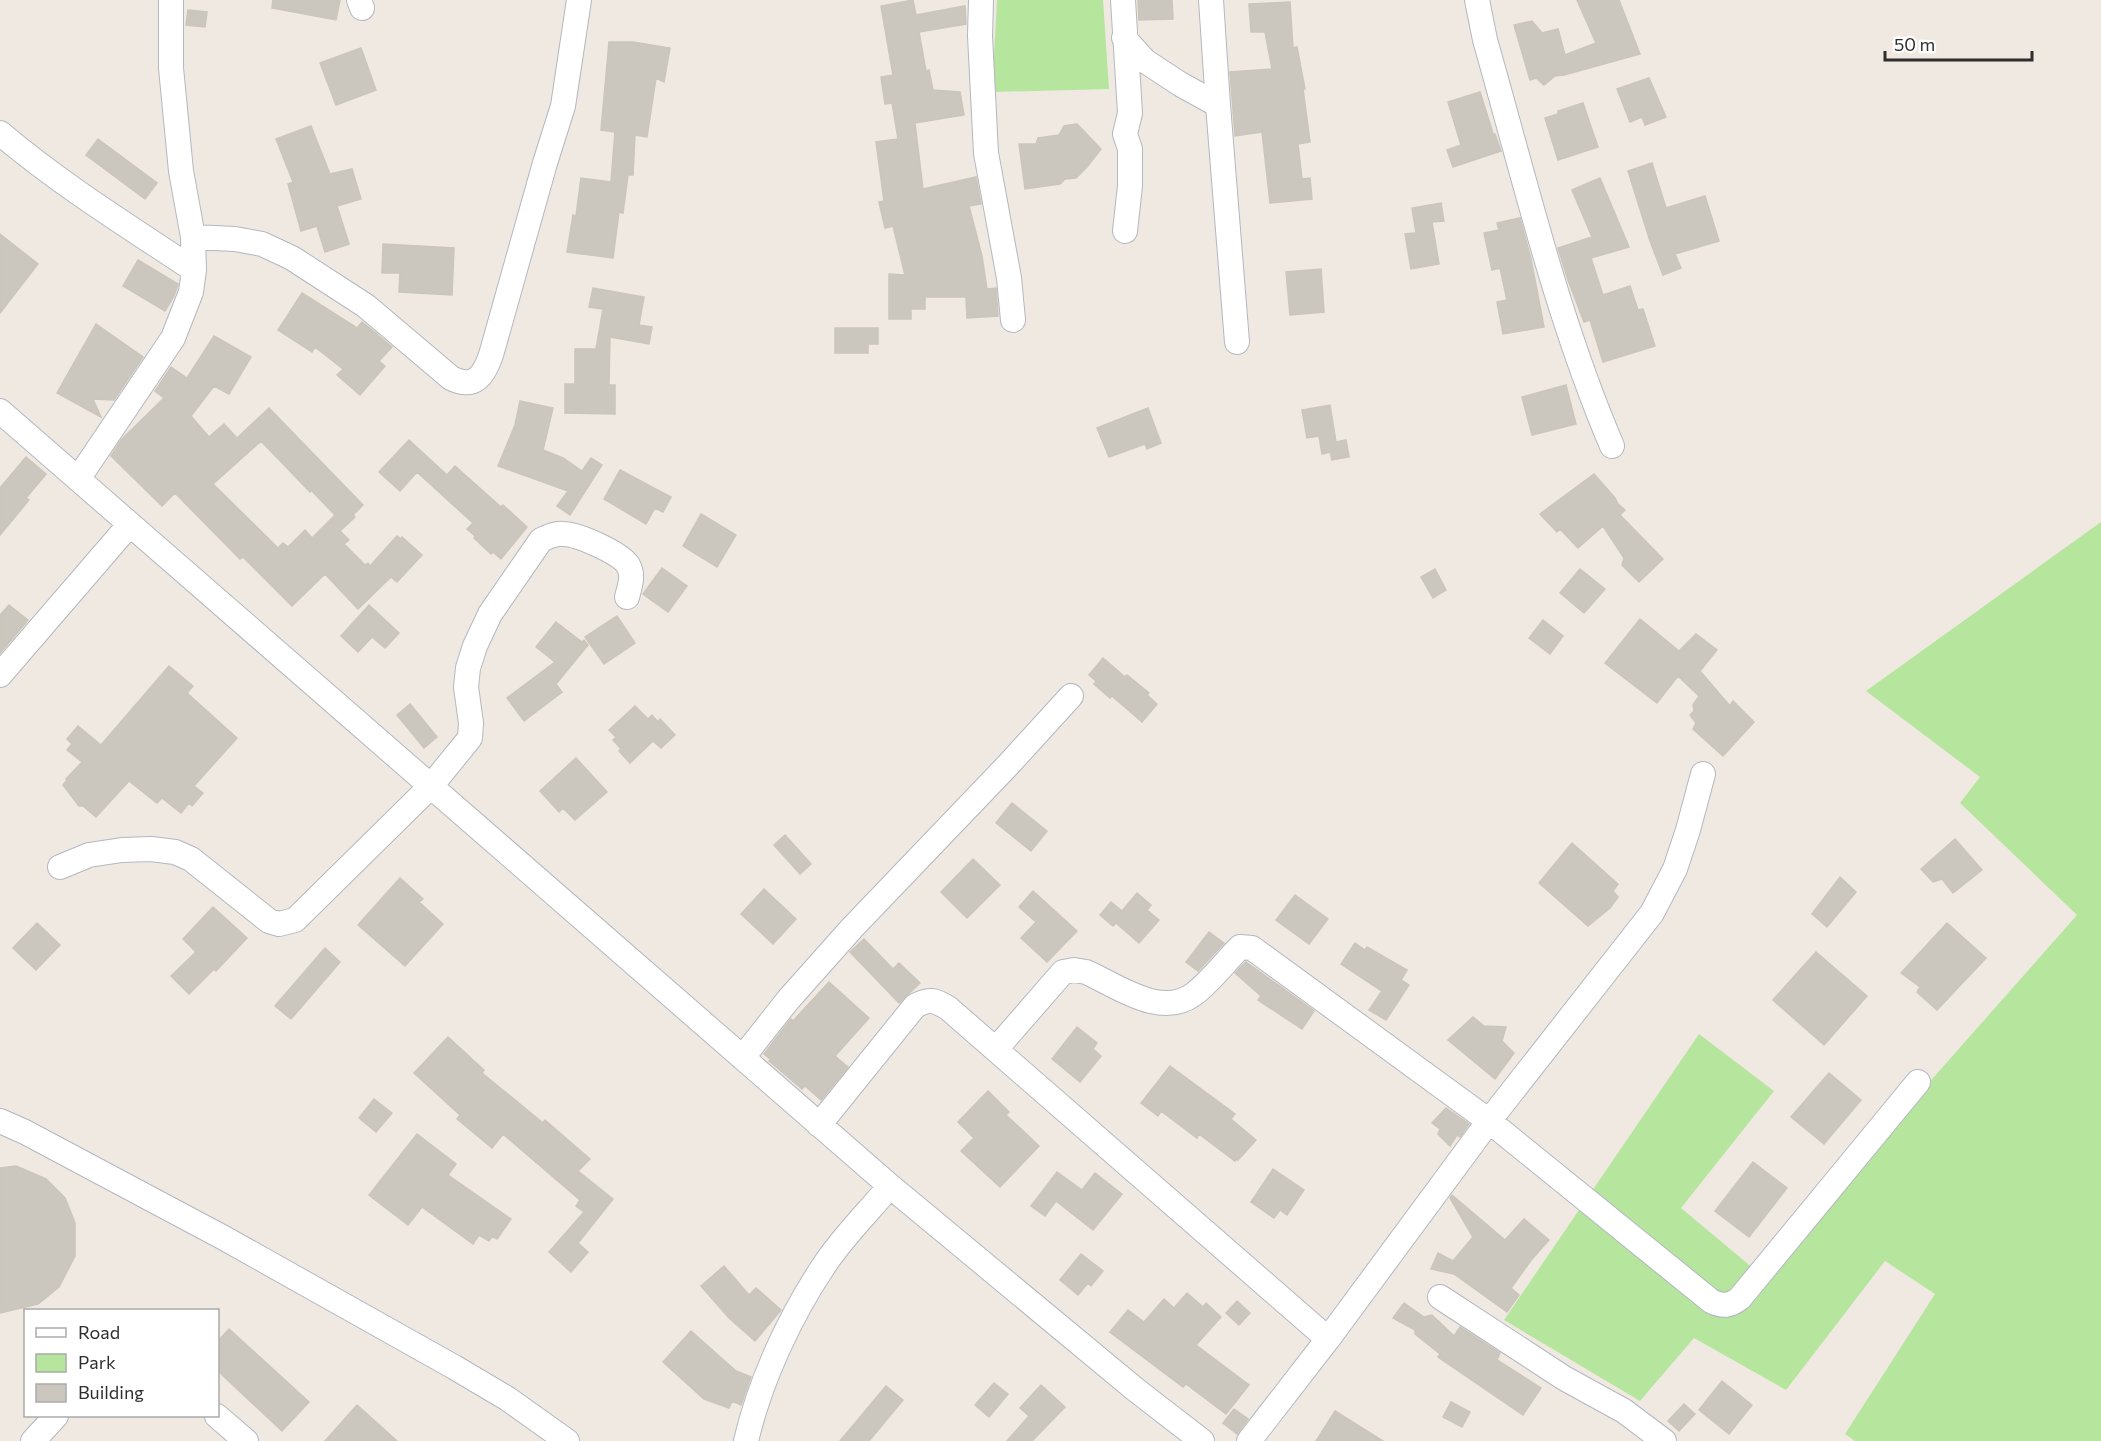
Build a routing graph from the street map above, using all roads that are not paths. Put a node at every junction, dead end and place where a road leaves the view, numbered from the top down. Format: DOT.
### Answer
graph roads {
  1 [pos="579,0"];
  2 [pos="981,0"];
  3 [pos="1123,0"];
  4 [pos="1211,0"];
  5 [pos="1477,0"];
  6 [pos="165,3"];
  7 [pos="1124,38"];
  8 [pos="1218,105"];
  9 [pos="0,133"];
  10 [pos="1125,231"];
  11 [pos="193,237"];
  12 [pos="194,270"];
  13 [pos="1013,320"];
  14 [pos="1237,342"];
  15 [pos="0,411"];
  16 [pos="1612,446"];
  17 [pos="78,479"];
  18 [pos="130,524"];
  19 [pos="627,597"];
  20 [pos="0,675"];
  21 [pos="1071,696"];
  22 [pos="1703,774"];
  23 [pos="430,786"];
  24 [pos="60,867"];
  25 [pos="996,1049"];
  26 [pos="743,1057"];
  27 [pos="1918,1082"];
  28 [pos="0,1121"];
  29 [pos="1489,1121"];
  30 [pos="819,1125"];
  31 [pos="890,1186"];
  32 [pos="1440,1297"];
  33 [pos="1328,1339"];
  34 [pos="55,1417"];
  35 [pos="218,1417"];
  36 [pos="33,1441"];
  37 [pos="246,1441"];
  38 [pos="567,1441"];
  39 [pos="746,1441"];
  40 [pos="1202,1441"];
  41 [pos="1249,1441"];
  42 [pos="1664,1441"];
  1 -- 11 [label="street"];
  2 -- 13 [label="street"];
  3 -- 7 [label="street"];
  4 -- 8 [label="street"];
  5 -- 16 [label="street"];
  6 -- 11 [label="street"];
  7 -- 8 [label="street"];
  7 -- 10 [label="street"];
  8 -- 14 [label="street"];
  9 -- 12 [label="street"];
  11 -- 12 [label="street"];
  12 -- 17 [label="street"];
  15 -- 17 [label="street"];
  17 -- 18 [label="street"];
  18 -- 20 [label="street"];
  18 -- 23 [label="street"];
  19 -- 23 [label="street"];
  21 -- 26 [label="street"];
  22 -- 29 [label="street"];
  23 -- 24 [label="street"];
  23 -- 26 [label="street"];
  25 -- 29 [label="street"];
  25 -- 30 [label="street"];
  25 -- 33 [label="street"];
  26 -- 30 [label="street"];
  27 -- 29 [label="street"];
  28 -- 38 [label="street"];
  29 -- 33 [label="street"];
  30 -- 31 [label="street"];
  31 -- 39 [label="street"];
  31 -- 40 [label="street"];
  32 -- 42 [label="street"];
  33 -- 41 [label="street"];
  34 -- 36 [label="street"];
  35 -- 37 [label="street"];
}
